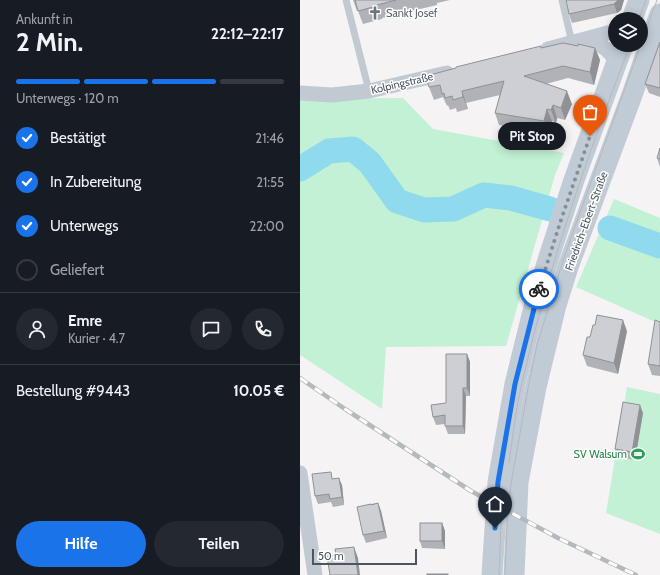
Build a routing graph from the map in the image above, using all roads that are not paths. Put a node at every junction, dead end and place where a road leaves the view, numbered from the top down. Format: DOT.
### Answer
graph roads {
  1 [pos="346,0"];
  2 [pos="562,0"];
  3 [pos="639,0"];
  4 [pos="635,12"];
  5 [pos="660,14"];
  6 [pos="608,33"];
  7 [pos="648,39"];
  8 [pos="572,43"];
  9 [pos="534,52"];
  10 [pos="642,52"];
  11 [pos="620,54"];
  12 [pos="461,70"];
  13 [pos="369,91"];
  14 [pos="300,93"];
  15 [pos="300,474"];
  16 [pos="316,575"];
  17 [pos="492,575"];
  18 [pos="514,575"];
  1 -- 13 [label="lane"];
  2 -- 8 [label="lane"];
  3 -- 4 [label="main road"];
  5 -- 7 [label="main road, Friedrich-Ebert-Straße"];
  6 -- 8 [label="street"];
  8 -- 9 [label="street"];
  8 -- 11 [label="street"];
  10 -- 18 [label="main road, Friedrich-Ebert-Straße"];
  11 -- 17 [label="main road, Friedrich-Ebert-Straße"];
  12 -- 13 [label="street, Kolpingstraße"];
  13 -- 14 [label="street, Kolpingstraße"];
  15 -- 16 [label="street"];
}
